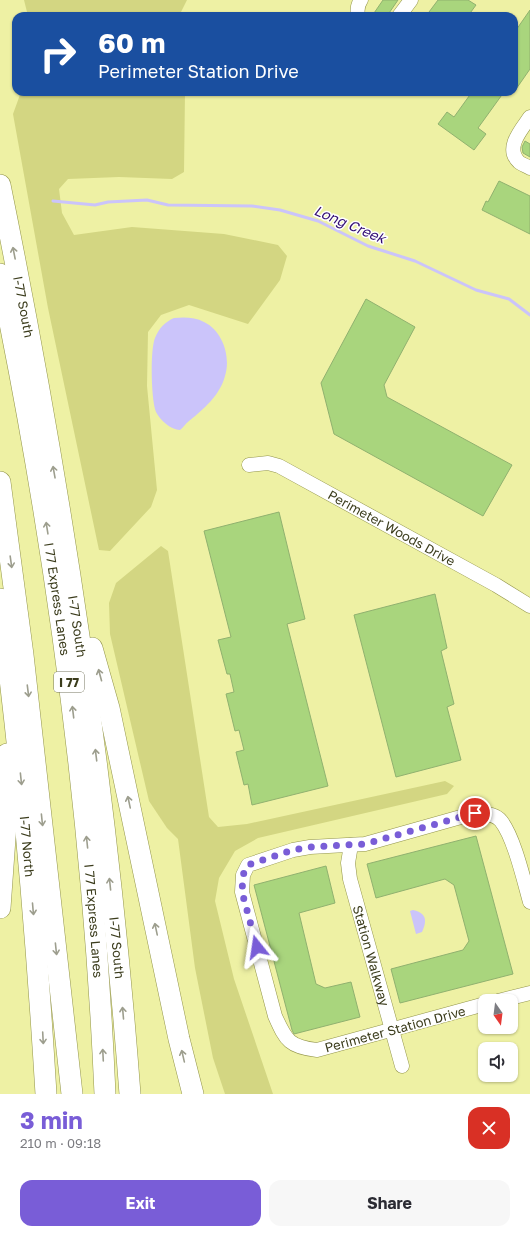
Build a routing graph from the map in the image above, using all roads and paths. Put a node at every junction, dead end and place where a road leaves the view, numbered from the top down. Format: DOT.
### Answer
graph roads {
  1 [pos="361,0"];
  2 [pos="410,0"];
  3 [pos="357,12"];
  4 [pos="402,12"];
  5 [pos="530,117"];
  6 [pos="530,168"];
  7 [pos="0,185"];
  8 [pos="0,274"];
  9 [pos="249,465"];
  10 [pos="0,482"];
  11 [pos="67,552"];
  12 [pos="0,599"];
  13 [pos="530,606"];
  14 [pos="8,657"];
  15 [pos="351,845"];
  16 [pos="526,876"];
  17 [pos="530,902"];
  18 [pos="0,908"];
  19 [pos="530,992"];
  20 [pos="518,995"];
  21 [pos="478,1006"];
  22 [pos="392,1030"];
  23 [pos="402,1066"];
  24 [pos="46,1094"];
  25 [pos="72,1094"];
  26 [pos="105,1094"];
  27 [pos="130,1094"];
  28 [pos="193,1094"];
  1 -- 3 [label="street"];
  2 -- 4 [label="street"];
  5 -- 6 [label="street"];
  11 -- 7 [label="highway, I-77 South / I 77, one-way"];
  26 -- 8 [label="highway, I 77 Express Lanes / I 77, one-way"];
  9 -- 13 [label="street, Perimeter Woods Drive"];
  10 -- 25 [label="highway, one-way"];
  27 -- 11 [label="highway, I-77 South / I 77, one-way"];
  28 -- 11 [label="highway, one-way"];
  12 -- 14 [label="highway, I-77 North"];
  14 -- 18 [label="highway"];
  14 -- 24 [label="highway, I-77 North, one-way"];
  15 -- 16 [label="street, Perimeter Station Drive"];
  15 -- 22 [label="street, Station Walkway"];
  15 -- 22 [label="street, Perimeter Station Drive"];
  16 -- 17 [label="street, Perimeter Station Drive"];
  19 -- 20 [label="street"];
  21 -- 22 [label="street, Perimeter Station Drive"];
  22 -- 23 [label="street, Station Walkway"];
}
